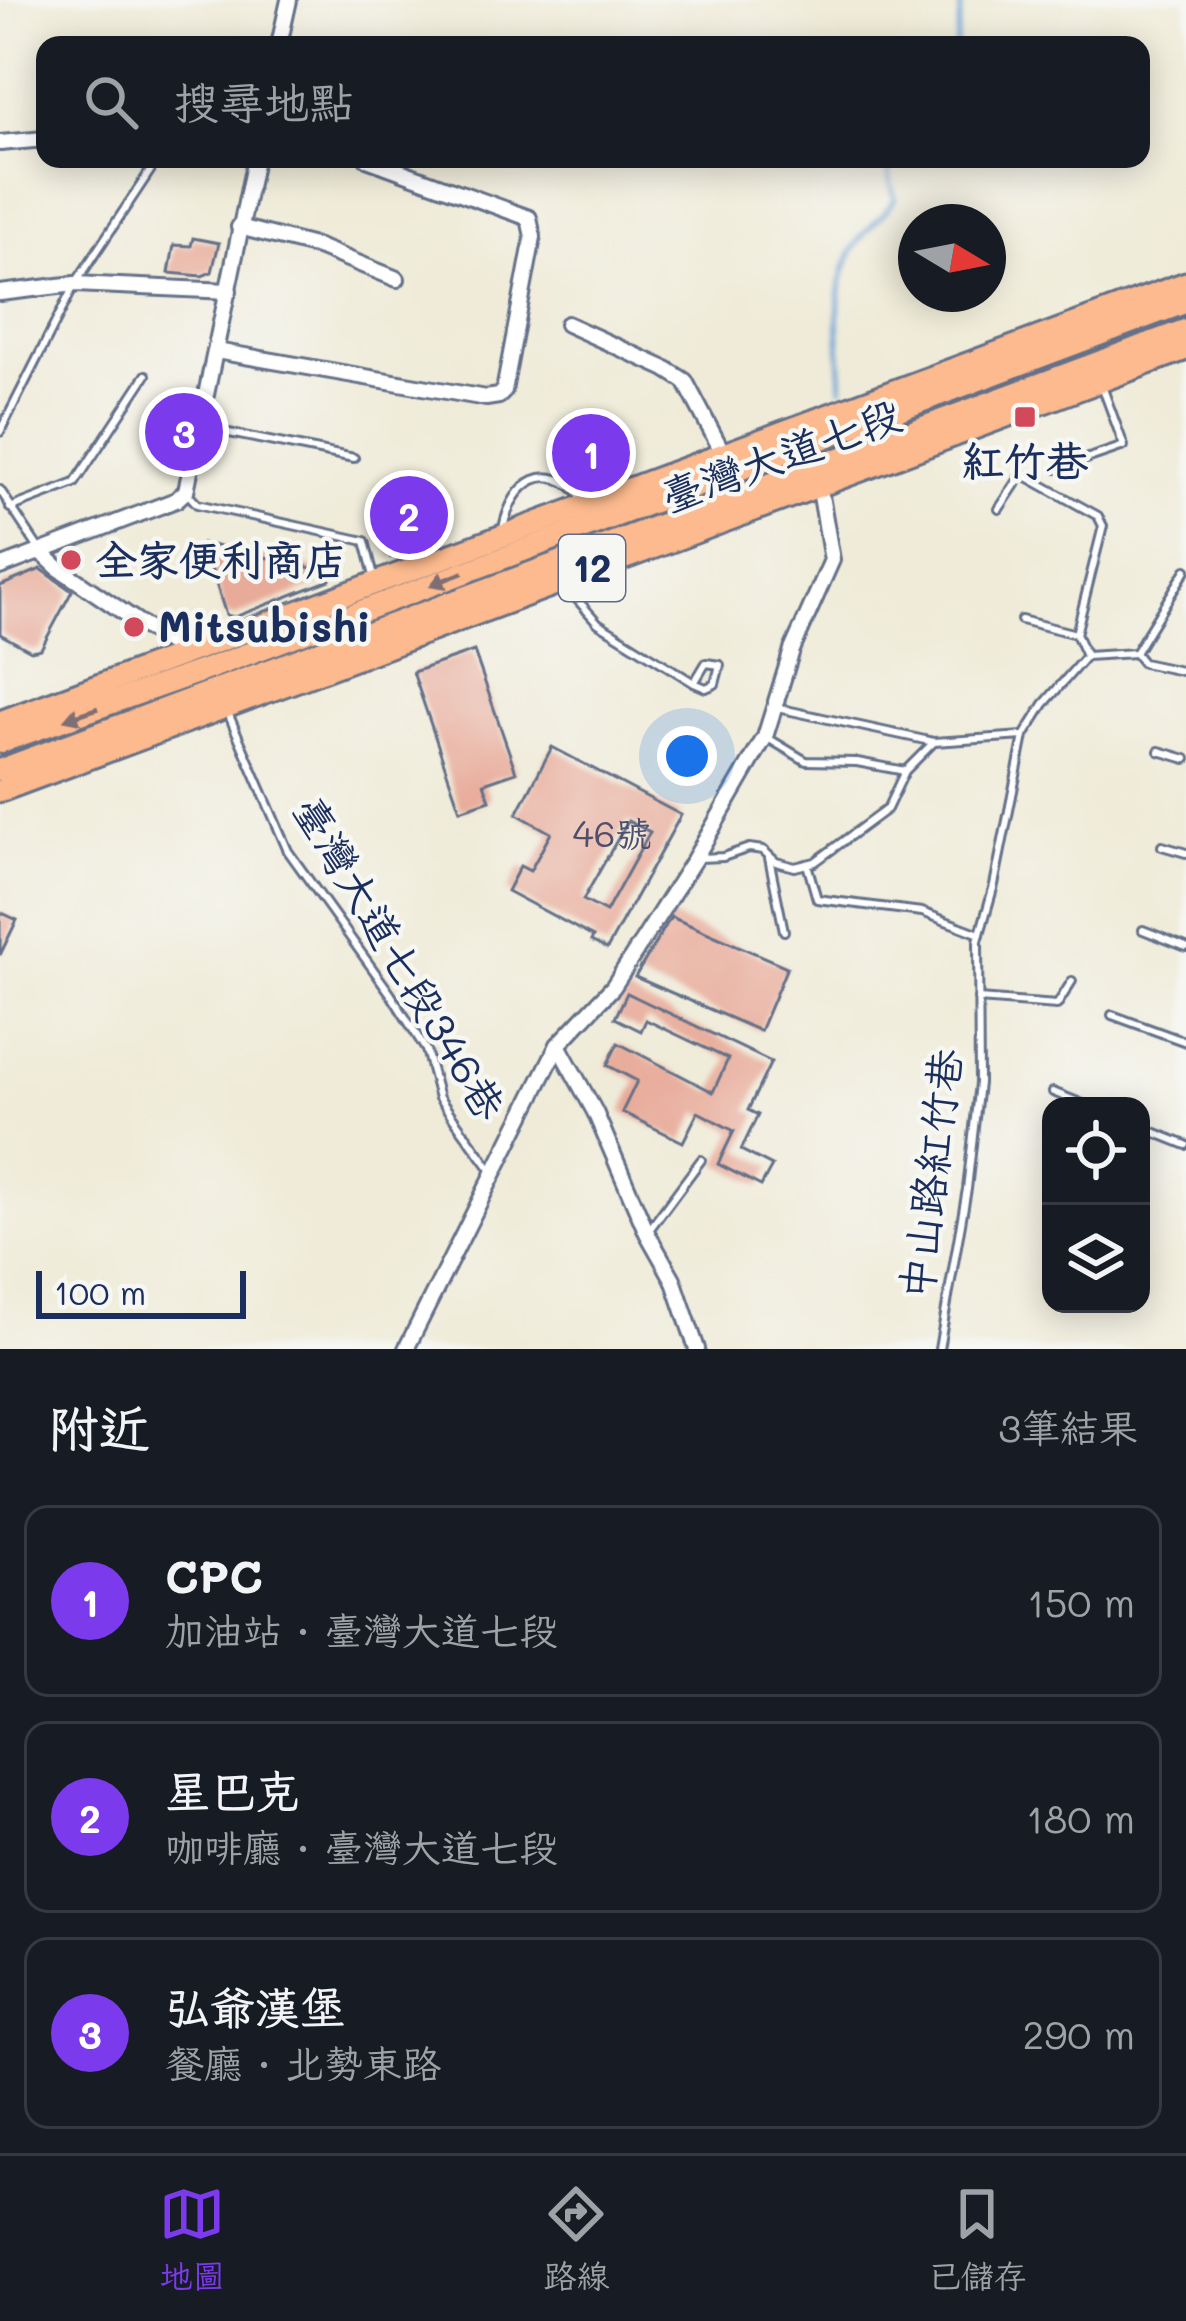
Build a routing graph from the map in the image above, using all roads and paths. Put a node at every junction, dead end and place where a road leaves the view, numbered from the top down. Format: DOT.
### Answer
graph roads {
  1 [pos="289,0"];
  2 [pos="281,36"];
  3 [pos="36,140"];
  4 [pos="0,143"];
  5 [pos="152,168"];
  6 [pos="253,168"];
  7 [pos="392,168"];
  8 [pos="239,226"];
  9 [pos="397,279"];
  10 [pos="75,284"];
  11 [pos="229,291"];
  12 [pos="0,293"];
  13 [pos="1185,296"];
  14 [pos="567,324"];
  15 [pos="1186,330"];
  16 [pos="1186,349"];
  17 [pos="217,351"];
  18 [pos="146,375"];
  19 [pos="1100,380"];
  20 [pos="200,427"];
  21 [pos="0,432"];
  22 [pos="723,453"];
  23 [pos="354,458"];
  24 [pos="1057,469"];
  25 [pos="819,484"];
  26 [pos="0,490"];
  27 [pos="186,491"];
  28 [pos="10,508"];
  29 [pos="999,509"];
  30 [pos="594,512"];
  31 [pos="506,545"];
  32 [pos="41,552"];
  33 [pos="613,552"];
  34 [pos="0,567"];
  35 [pos="1186,570"];
  36 [pos="559,580"];
  37 [pos="376,582"];
  38 [pos="1021,620"];
  39 [pos="1076,634"];
  40 [pos="1135,653"];
  41 [pos="1086,656"];
  42 [pos="206,658"];
  43 [pos="1186,672"];
  44 [pos="694,683"];
  45 [pos="222,699"];
  46 [pos="774,708"];
  47 [pos="0,722"];
  48 [pos="765,736"];
  49 [pos="1024,736"];
  50 [pos="0,742"];
  51 [pos="934,742"];
  52 [pos="1159,751"];
  53 [pos="1186,759"];
  54 [pos="0,770"];
  55 [pos="905,771"];
  56 [pos="0,791"];
  57 [pos="1162,847"];
  58 [pos="1186,854"];
  59 [pos="768,855"];
  60 [pos="695,858"];
  61 [pos="807,864"];
  62 [pos="1143,930"];
  63 [pos="784,931"];
  64 [pos="980,934"];
  65 [pos="1186,947"];
  66 [pos="1072,981"];
  67 [pos="978,999"];
  68 [pos="1112,1015"];
  69 [pos="1186,1042"];
  70 [pos="558,1045"];
  71 [pos="1053,1092"];
  72 [pos="1066,1097"];
  73 [pos="1150,1131"];
  74 [pos="1186,1145"];
  75 [pos="701,1160"];
  76 [pos="494,1174"];
  77 [pos="647,1233"];
  78 [pos="406,1349"];
  79 [pos="697,1349"];
  80 [pos="939,1349"];
  1 -- 2 [label="street"];
  3 -- 4 [label="street"];
  5 -- 10 [label="lane"];
  6 -- 8 [label="street"];
  7 -- 17 [label="street"];
  8 -- 9 [label="street"];
  8 -- 11 [label="street"];
  10 -- 11 [label="street"];
  10 -- 12 [label="street"];
  10 -- 21 [label="lane"];
  11 -- 17 [label="street"];
  13 -- 22 [label="main road, 臺灣大道七段 / 12"];
  13 -- 30 [label="main road, 臺灣大道七段 / 12"];
  14 -- 22 [label="street"];
  15 -- 33 [label="main road, 臺灣大道七段 / 12"];
  16 -- 19 [label="main road, 臺灣大道七段 / 12"];
  17 -- 20 [label="street"];
  18 -- 28 [label="lane"];
  19 -- 24 [label="lane"];
  19 -- 25 [label="main road, 臺灣大道七段 / 12"];
  20 -- 23 [label="lane"];
  20 -- 27 [label="street"];
  22 -- 30 [label="main road, 臺灣大道七段 / 12"];
  25 -- 33 [label="main road, 臺灣大道七段 / 12"];
  25 -- 46 [label="street, 臺灣大道七段346巷"];
  26 -- 28 [label="lane"];
  27 -- 32 [label="street"];
  27 -- 37 [label="lane"];
  28 -- 32 [label="lane"];
  29 -- 39 [label="lane"];
  30 -- 31 [label="main road, 臺灣大道七段 / 12"];
  30 -- 31 [label="lane"];
  30 -- 33 [label="lane"];
  31 -- 37 [label="main road, 臺灣大道七段 / 12"];
  31 -- 42 [label="main road, 臺灣大道七段 / 12, one-way"];
  32 -- 34 [label="street"];
  32 -- 42 [label="street"];
  33 -- 36 [label="main road, 臺灣大道七段 / 12"];
  33 -- 45 [label="main road, 臺灣大道七段 / 12"];
  35 -- 40 [label="lane"];
  36 -- 44 [label="lane"];
  36 -- 45 [label="main road, 臺灣大道七段 / 12"];
  37 -- 42 [label="main road, 臺灣大道七段 / 12"];
  38 -- 39 [label="lane"];
  39 -- 41 [label="lane"];
  40 -- 41 [label="lane"];
  40 -- 43 [label="lane"];
  41 -- 49 [label="lane, 中山路紅竹巷"];
  42 -- 45 [label="street"];
  42 -- 47 [label="main road, 臺灣大道七段 / 12"];
  42 -- 50 [label="main road, 臺灣大道七段 / 12, one-way"];
  44 -- 44 [label="lane"];
  45 -- 54 [label="main road, 臺灣大道七段 / 12"];
  45 -- 56 [label="main road, 臺灣大道七段 / 12"];
  45 -- 76 [label="lane, 臺灣大道七段346巷"];
  46 -- 48 [label="street, 臺灣大道七段346巷"];
  46 -- 51 [label="lane"];
  48 -- 55 [label="lane"];
  48 -- 60 [label="street, 臺灣大道七段346巷"];
  49 -- 51 [label="lane"];
  49 -- 64 [label="lane, 中山路紅竹巷"];
  51 -- 55 [label="lane"];
  52 -- 53 [label="lane"];
  55 -- 61 [label="lane"];
  57 -- 58 [label="lane"];
  59 -- 60 [label="lane"];
  59 -- 61 [label="lane"];
  59 -- 63 [label="lane"];
  60 -- 70 [label="street, 臺灣大道七段346巷"];
  61 -- 64 [label="lane"];
  62 -- 65 [label="lane"];
  64 -- 67 [label="lane, 中山路紅竹巷"];
  66 -- 67 [label="lane"];
  67 -- 80 [label="lane, 中山路紅竹巷"];
  68 -- 69 [label="lane"];
  70 -- 76 [label="street, 臺灣大道七段346巷"];
  70 -- 77 [label="street"];
  71 -- 72 [label="lane"];
  73 -- 74 [label="lane"];
  75 -- 77 [label="lane"];
  76 -- 78 [label="street, 臺灣大道七段346巷"];
  77 -- 79 [label="street"];
}
